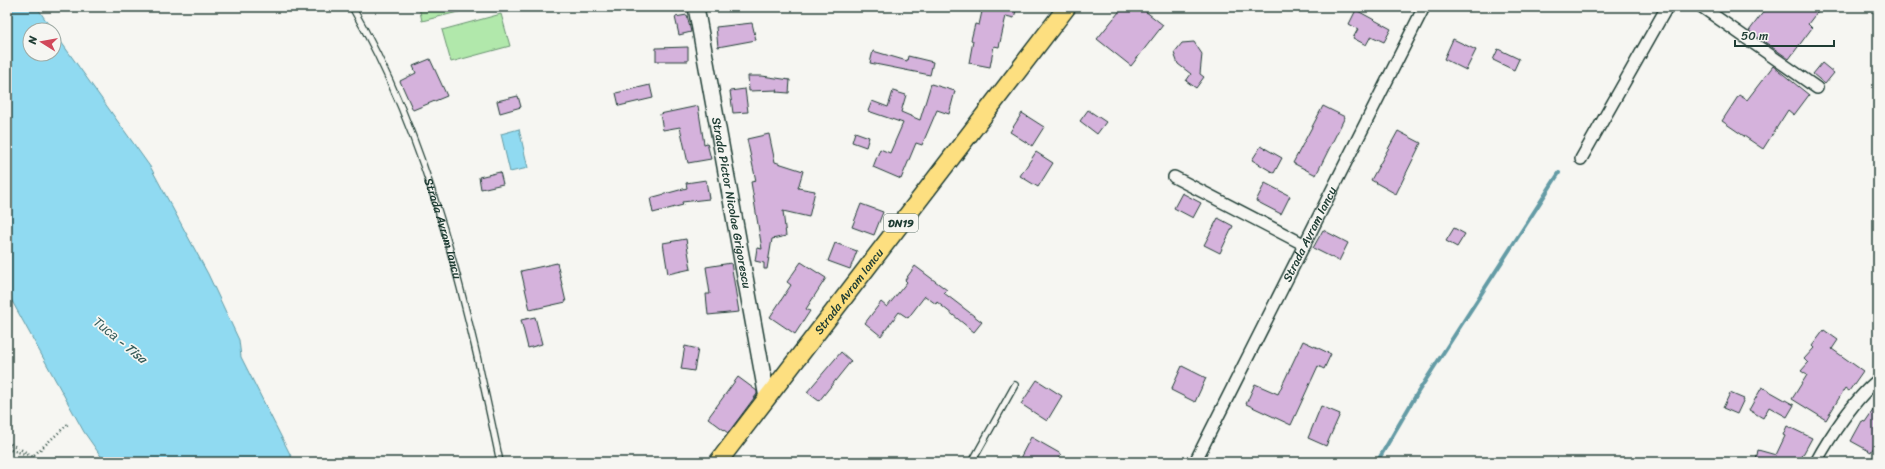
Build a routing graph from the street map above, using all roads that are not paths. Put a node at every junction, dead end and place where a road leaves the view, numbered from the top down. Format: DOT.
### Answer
graph roads {
  1 [pos="352,7"];
  2 [pos="696,7"];
  3 [pos="1067,7"];
  4 [pos="1424,7"];
  5 [pos="1668,7"];
  6 [pos="1702,7"];
  7 [pos="1817,88"];
  8 [pos="1582,159"];
  9 [pos="1174,177"];
  10 [pos="1305,244"];
  11 [pos="1878,380"];
  12 [pos="1015,385"];
  13 [pos="767,398"];
  14 [pos="500,462"];
  15 [pos="718,462"];
  16 [pos="972,462"];
  17 [pos="1195,462"];
  18 [pos="1816,462"];
  1 -- 14 [label="lane, Strada Avram Iancu"];
  2 -- 13 [label="main road, Strada Pictor Nicolae Grigorescu"];
  3 -- 13 [label="main road, Strada Avram Iancu / DN19"];
  4 -- 10 [label="street, Strada Avram Iancu"];
  5 -- 8 [label="street"];
  6 -- 7 [label="street"];
  9 -- 10 [label="street"];
  10 -- 17 [label="street, Strada Avram Iancu"];
  11 -- 18 [label="street"];
  12 -- 16 [label="lane"];
  13 -- 15 [label="main road, Strada Avram Iancu / DN19"];
}
